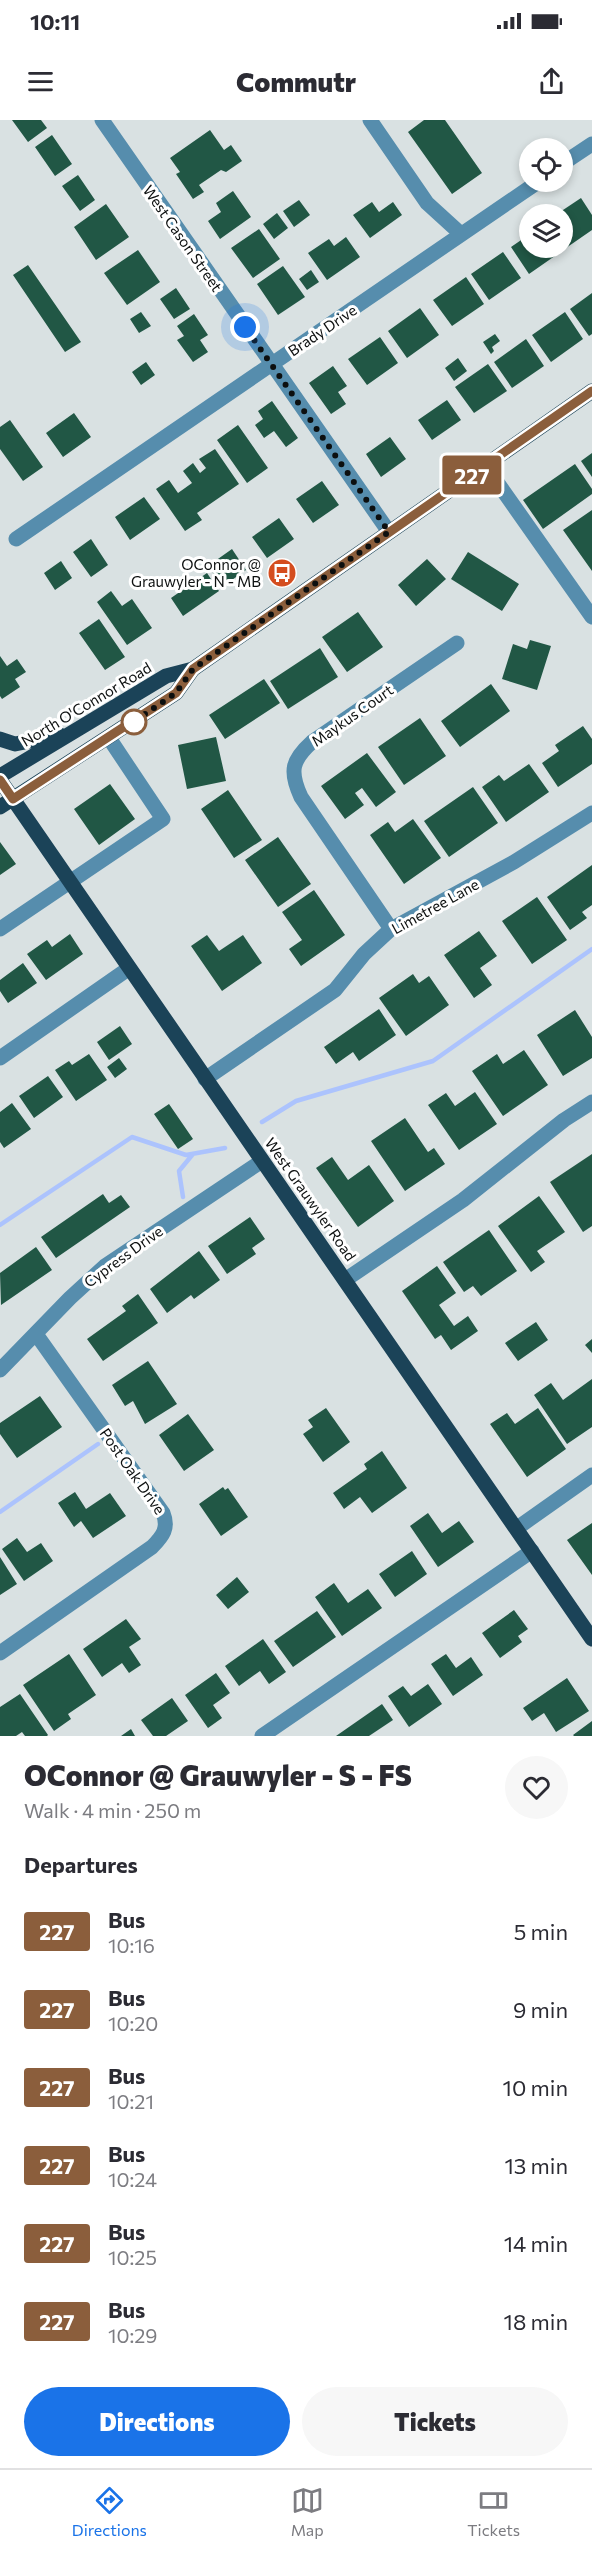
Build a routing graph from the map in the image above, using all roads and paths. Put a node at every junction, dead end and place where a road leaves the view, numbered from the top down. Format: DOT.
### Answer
graph roads {
  1 [pos="102,120"];
  2 [pos="370,120"];
  3 [pos="592,144"];
  4 [pos="573,157"];
  5 [pos="523,192"];
  6 [pos="461,234"];
  7 [pos="271,364"];
  8 [pos="592,391"];
  9 [pos="485,465"];
  10 [pos="389,532"];
  11 [pos="16,539"];
  12 [pos="592,617"];
  13 [pos="457,643"];
  14 [pos="193,669"];
  15 [pos="77,730"];
  16 [pos="109,738"];
  17 [pos="0,739"];
  18 [pos="0,778"];
  19 [pos="6,803"];
  20 [pos="592,813"];
  21 [pos="69,882"];
  22 [pos="0,929"];
  23 [pos="391,929"];
  24 [pos="128,969"];
  25 [pos="0,1058"];
  26 [pos="205,1079"];
  27 [pos="592,1102"];
  28 [pos="262,1161"];
  29 [pos="345,1280"];
  30 [pos="36,1334"];
  31 [pos="0,1370"];
  32 [pos="592,1475"];
  33 [pos="517,1528"];
  34 [pos="532,1551"];
  35 [pos="592,1639"];
  36 [pos="0,1653"];
  37 [pos="262,1736"];
  1 -- 7 [label="street, West Cason Street"];
  2 -- 6 [label="street"];
  3 -- 4 [label="street"];
  5 -- 6 [label="street, Brady Drive"];
  6 -- 7 [label="street, Brady Drive"];
  7 -- 10 [label="street, West Cason Street"];
  7 -- 11 [label="street, Brady Drive"];
  8 -- 9 [label="main road, North O'Connor Road"];
  9 -- 10 [label="main road, North O'Connor Road"];
  9 -- 12 [label="street"];
  10 -- 14 [label="main road, North O'Connor Road"];
  13 -- 23 [label="street, Maykus Court"];
  14 -- 15 [label="main road, North O'Connor Road"];
  14 -- 16 [label="main road, North O'Connor Road"];
  15 -- 17 [label="main road"];
  15 -- 18 [label="main road, North O'Connor Road"];
  16 -- 19 [label="main road, North O'Connor Road"];
  16 -- 21 [label="street"];
  18 -- 19 [label="main road, West Grauwyler Road"];
  19 -- 21 [label="main road, West Grauwyler Road"];
  20 -- 23 [label="street, Limetree Lane"];
  21 -- 22 [label="street"];
  21 -- 24 [label="main road, West Grauwyler Road"];
  23 -- 26 [label="street, Limetree Lane"];
  24 -- 25 [label="street"];
  24 -- 26 [label="main road, West Grauwyler Road"];
  26 -- 28 [label="main road, West Grauwyler Road"];
  27 -- 29 [label="street"];
  28 -- 29 [label="main road, West Grauwyler Road"];
  28 -- 30 [label="street, Cypress Drive"];
  29 -- 33 [label="main road, West Grauwyler Road"];
  30 -- 31 [label="street, Cypress Drive"];
  30 -- 36 [label="street, Post Oak Drive"];
  32 -- 33 [label="street"];
  33 -- 34 [label="main road, West Grauwyler Road"];
  34 -- 35 [label="main road, West Grauwyler Road"];
  34 -- 37 [label="street"];
}
